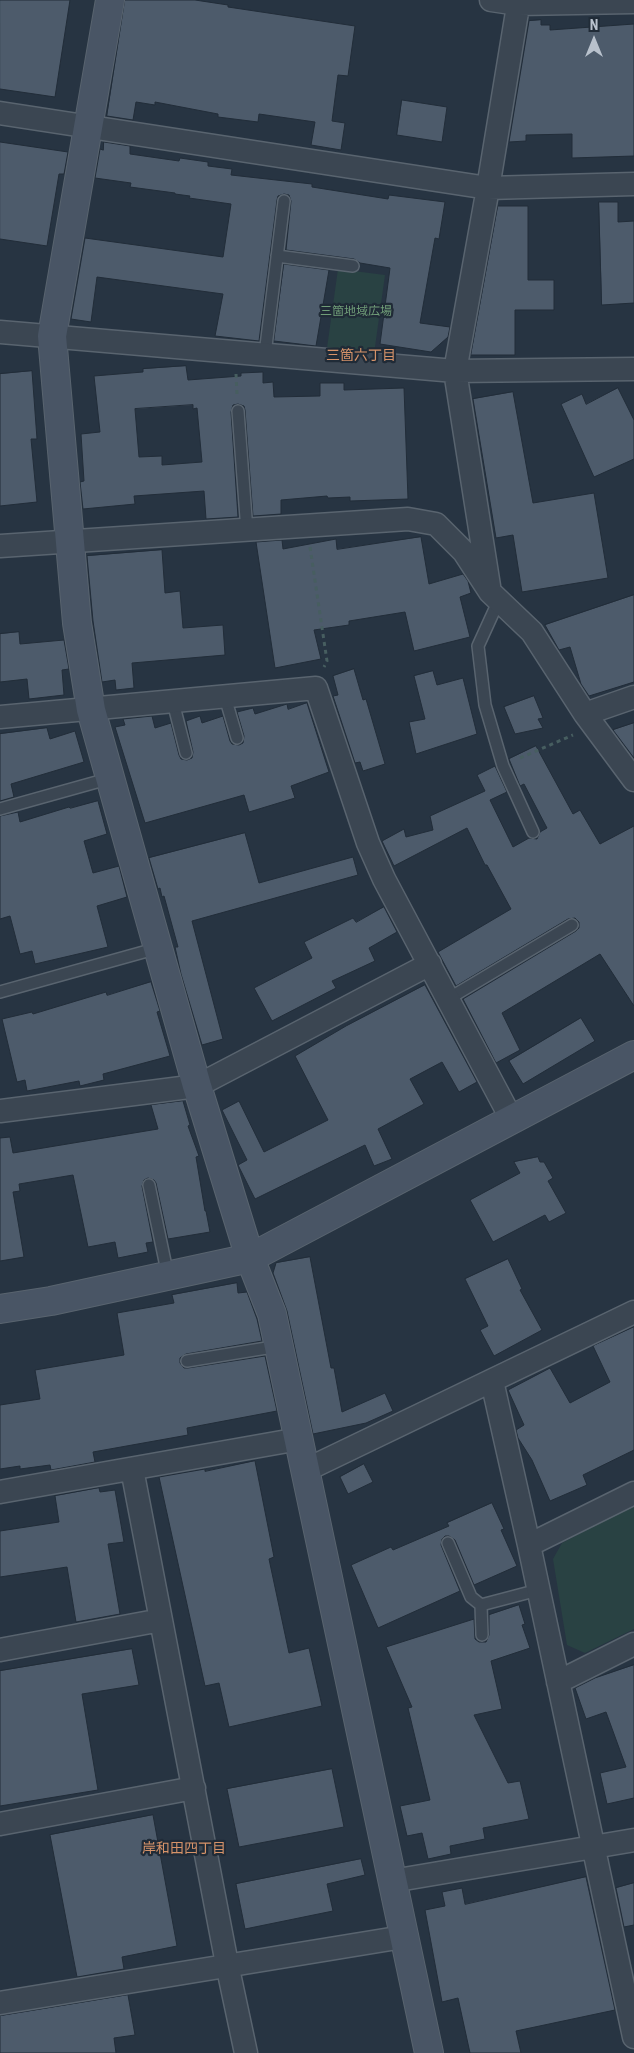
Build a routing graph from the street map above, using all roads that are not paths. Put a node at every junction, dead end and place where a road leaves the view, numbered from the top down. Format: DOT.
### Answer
graph roads {
  1 [pos="110,0"];
  2 [pos="491,0"];
  3 [pos="519,2"];
  4 [pos="634,2"];
  5 [pos="0,113"];
  6 [pos="87,127"];
  7 [pos="634,184"];
  8 [pos="488,188"];
  9 [pos="284,201"];
  10 [pos="277,256"];
  11 [pos="353,266"];
  12 [pos="0,332"];
  13 [pos="52,336"];
  14 [pos="265,354"];
  15 [pos="634,369"];
  16 [pos="455,370"];
  17 [pos="238,411"];
  18 [pos="247,531"];
  19 [pos="68,542"];
  20 [pos="0,546"];
  21 [pos="494,596"];
  22 [pos="225,697"];
  23 [pos="634,697"];
  24 [pos="173,702"];
  25 [pos="91,710"];
  26 [pos="0,717"];
  27 [pos="590,719"];
  28 [pos="237,738"];
  29 [pos="186,753"];
  30 [pos="111,778"];
  31 [pos="634,780"];
  32 [pos="0,809"];
  33 [pos="533,832"];
  34 [pos="572,925"];
  35 [pos="158,948"];
  36 [pos="430,964"];
  37 [pos="0,992"];
  38 [pos="448,998"];
  39 [pos="634,1055"];
  40 [pos="197,1086"];
  41 [pos="0,1110"];
  42 [pos="512,1120"];
  43 [pos="149,1185"];
  44 [pos="250,1258"];
  45 [pos="168,1276"];
  46 [pos="0,1309"];
  47 [pos="634,1312"];
  48 [pos="279,1346"];
  49 [pos="187,1361"];
  50 [pos="492,1381"];
  51 [pos="299,1440"];
  52 [pos="132,1469"];
  53 [pos="304,1471"];
  54 [pos="0,1492"];
  55 [pos="634,1492"];
  56 [pos="448,1543"];
  57 [pos="529,1545"];
  58 [pos="538,1590"];
  59 [pos="481,1605"];
  60 [pos="161,1620"];
  61 [pos="482,1635"];
  62 [pos="634,1644"];
  63 [pos="0,1650"];
  64 [pos="558,1682"];
  65 [pos="194,1788"];
  66 [pos="0,1824"];
  67 [pos="634,1840"];
  68 [pos="594,1848"];
  69 [pos="392,1881"];
  70 [pos="404,1937"];
  71 [pos="227,1964"];
  72 [pos="0,2003"];
  73 [pos="634,2037"];
  74 [pos="246,2053"];
  75 [pos="429,2053"];
  1 -- 6 [label="street"];
  2 -- 3 [label="street"];
  3 -- 4 [label="street"];
  3 -- 8 [label="street"];
  5 -- 6 [label="street"];
  6 -- 8 [label="street"];
  6 -- 13 [label="street"];
  7 -- 8 [label="street"];
  8 -- 16 [label="street"];
  9 -- 10 [label="lane"];
  10 -- 11 [label="lane"];
  10 -- 14 [label="lane"];
  12 -- 13 [label="street"];
  13 -- 14 [label="street"];
  13 -- 19 [label="street"];
  14 -- 16 [label="street"];
  15 -- 16 [label="street"];
  16 -- 21 [label="street"];
  17 -- 18 [label="lane"];
  18 -- 19 [label="street"];
  18 -- 21 [label="street"];
  19 -- 20 [label="street"];
  19 -- 25 [label="street"];
  21 -- 27 [label="street"];
  21 -- 33 [label="lane"];
  22 -- 24 [label="street"];
  22 -- 28 [label="lane"];
  22 -- 36 [label="street"];
  23 -- 27 [label="street"];
  24 -- 25 [label="street"];
  24 -- 29 [label="lane"];
  25 -- 26 [label="street"];
  25 -- 30 [label="street"];
  27 -- 31 [label="street"];
  30 -- 32 [label="lane"];
  30 -- 35 [label="street"];
  34 -- 38 [label="lane"];
  35 -- 37 [label="lane"];
  35 -- 40 [label="street"];
  36 -- 38 [label="street"];
  36 -- 40 [label="street"];
  38 -- 42 [label="street"];
  39 -- 42 [label="street"];
  40 -- 41 [label="street"];
  40 -- 44 [label="street"];
  42 -- 44 [label="street"];
  43 -- 45 [label="lane"];
  44 -- 45 [label="street"];
  44 -- 48 [label="street"];
  45 -- 46 [label="street"];
  47 -- 50 [label="street"];
  48 -- 49 [label="lane"];
  48 -- 51 [label="street"];
  50 -- 53 [label="street"];
  50 -- 57 [label="street"];
  51 -- 52 [label="street"];
  51 -- 53 [label="street"];
  52 -- 54 [label="street"];
  52 -- 60 [label="street"];
  53 -- 69 [label="street"];
  55 -- 57 [label="street"];
  56 -- 59 [label="lane"];
  57 -- 58 [label="street"];
  58 -- 59 [label="lane"];
  58 -- 64 [label="street"];
  59 -- 61 [label="lane"];
  60 -- 63 [label="street"];
  60 -- 65 [label="street"];
  62 -- 64 [label="street"];
  64 -- 68 [label="street"];
  65 -- 66 [label="street"];
  65 -- 71 [label="street"];
  67 -- 68 [label="street"];
  68 -- 69 [label="street"];
  68 -- 73 [label="street"];
  69 -- 70 [label="street"];
  70 -- 71 [label="street"];
  70 -- 75 [label="street"];
  71 -- 72 [label="street"];
  71 -- 74 [label="street"];
}
